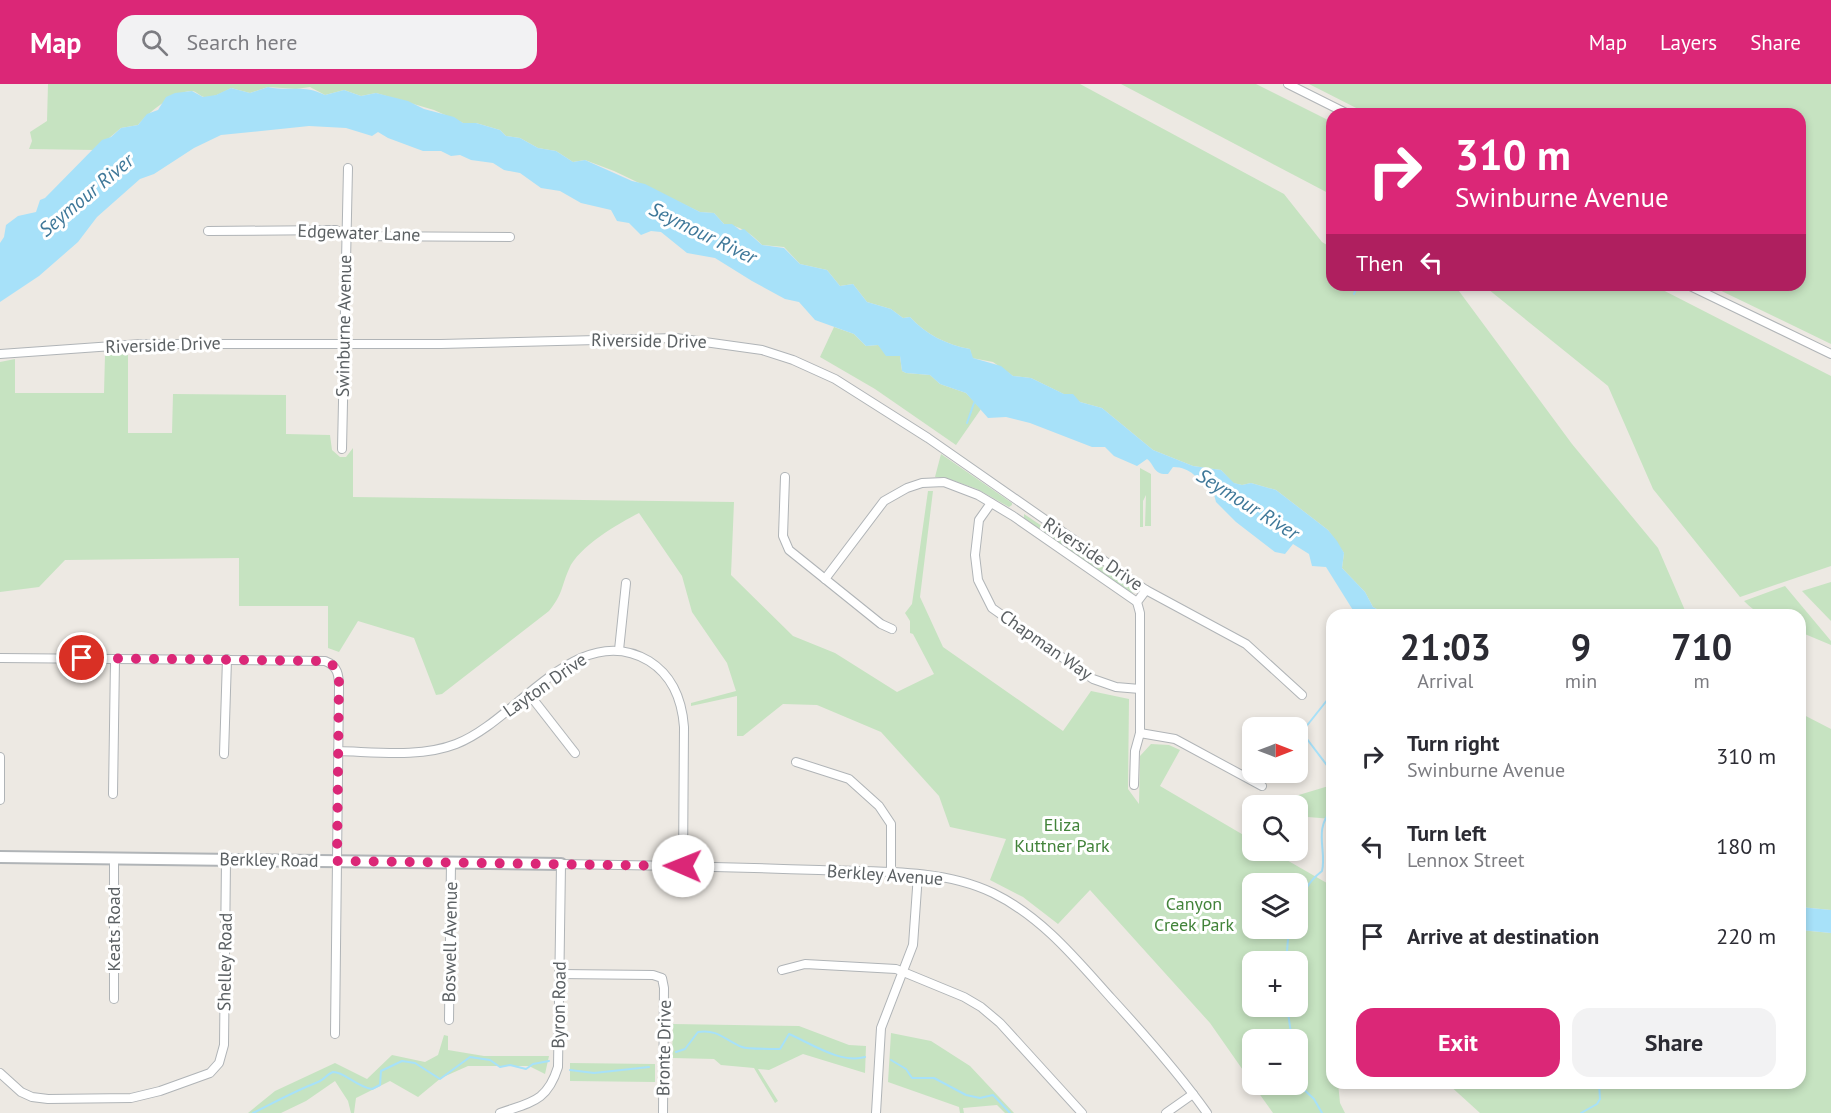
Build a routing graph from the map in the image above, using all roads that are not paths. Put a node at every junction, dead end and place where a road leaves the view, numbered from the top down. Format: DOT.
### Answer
graph roads {
  1 [pos="1288,84"];
  2 [pos="1336,108"];
  3 [pos="348,168"];
  4 [pos="208,231"];
  5 [pos="346,236"];
  6 [pos="510,237"];
  7 [pos="1700,291"];
  8 [pos="343,344"];
  9 [pos="0,354"];
  10 [pos="1831,354"];
  11 [pos="342,449"];
  12 [pos="785,477"];
  13 [pos="991,503"];
  14 [pos="1021,504"];
  15 [pos="1013,516"];
  16 [pos="825,579"];
  17 [pos="626,583"];
  18 [pos="1146,590"];
  19 [pos="1137,602"];
  20 [pos="892,629"];
  21 [pos="620,650"];
  22 [pos="0,658"];
  23 [pos="115,659"];
  24 [pos="227,660"];
  25 [pos="1140,689"];
  26 [pos="529,694"];
  27 [pos="1302,695"];
  28 [pos="1140,733"];
  29 [pos="338,751"];
  30 [pos="575,753"];
  31 [pos="224,754"];
  32 [pos="0,757"];
  33 [pos="796,762"];
  34 [pos="1134,785"];
  35 [pos="1262,786"];
  36 [pos="113,794"];
  37 [pos="0,800"];
  38 [pos="0,857"];
  39 [pos="114,859"];
  40 [pos="226,860"];
  41 [pos="337,861"];
  42 [pos="451,863"];
  43 [pos="561,864"];
  44 [pos="683,866"];
  45 [pos="891,873"];
  46 [pos="918,874"];
  47 [pos="782,970"];
  48 [pos="904,971"];
  49 [pos="560,974"];
  50 [pos="114,999"];
  51 [pos="449,1020"];
  52 [pos="335,1034"];
  53 [pos="0,1073"];
  54 [pos="1193,1094"];
  55 [pos="500,1113"];
  56 [pos="663,1113"];
  57 [pos="876,1113"];
  58 [pos="1082,1113"];
  59 [pos="1166,1113"];
  60 [pos="1207,1113"];
  1 -- 2 [label="street"];
  3 -- 5 [label="street, Swinburne Avenue"];
  4 -- 5 [label="street, Edgewater Lane"];
  5 -- 6 [label="street, Edgewater Lane"];
  5 -- 8 [label="street, Swinburne Avenue"];
  7 -- 10 [label="street"];
  8 -- 9 [label="street, Riverside Drive"];
  8 -- 11 [label="street, Swinburne Avenue"];
  8 -- 14 [label="street, Riverside Drive"];
  12 -- 16 [label="street"];
  13 -- 15 [label="street, Riverside Drive"];
  13 -- 16 [label="street, Riverside Drive"];
  13 -- 25 [label="street, Chapman Way"];
  14 -- 15 [label="street"];
  14 -- 18 [label="street, Riverside Drive"];
  15 -- 19 [label="street, Riverside Drive"];
  16 -- 20 [label="street"];
  17 -- 21 [label="street"];
  18 -- 19 [label="street"];
  18 -- 27 [label="street, Riverside Drive"];
  19 -- 25 [label="street"];
  21 -- 26 [label="street, Layton Drive"];
  21 -- 44 [label="street, Layton Drive"];
  22 -- 23 [label="street"];
  23 -- 24 [label="street"];
  23 -- 36 [label="street"];
  24 -- 29 [label="street"];
  24 -- 31 [label="street"];
  25 -- 28 [label="street"];
  26 -- 29 [label="street, Layton Drive"];
  26 -- 30 [label="street"];
  28 -- 34 [label="street"];
  28 -- 35 [label="street"];
  29 -- 41 [label="street"];
  32 -- 37 [label="street"];
  33 -- 45 [label="street"];
  38 -- 39 [label="street, Berkley Road"];
  39 -- 40 [label="street, Berkley Road"];
  39 -- 50 [label="street, Keats Road"];
  40 -- 41 [label="street, Berkley Road"];
  40 -- 53 [label="street, Shelley Road"];
  41 -- 42 [label="street, Berkley Road"];
  41 -- 52 [label="street"];
  42 -- 43 [label="street, Berkley Road"];
  42 -- 51 [label="street, Boswell Avenue"];
  43 -- 44 [label="street, Berkley Road"];
  43 -- 49 [label="street, Byron Road"];
  44 -- 45 [label="street, Berkley Avenue"];
  45 -- 46 [label="street, Berkley Avenue"];
  46 -- 48 [label="street"];
  46 -- 54 [label="street, Berkley Avenue"];
  47 -- 48 [label="street"];
  48 -- 57 [label="street"];
  48 -- 58 [label="street"];
  49 -- 55 [label="street, Byron Road"];
  49 -- 56 [label="street, Bronte Drive"];
  54 -- 59 [label="street"];
  54 -- 60 [label="street, Berkley Avenue"];
}
